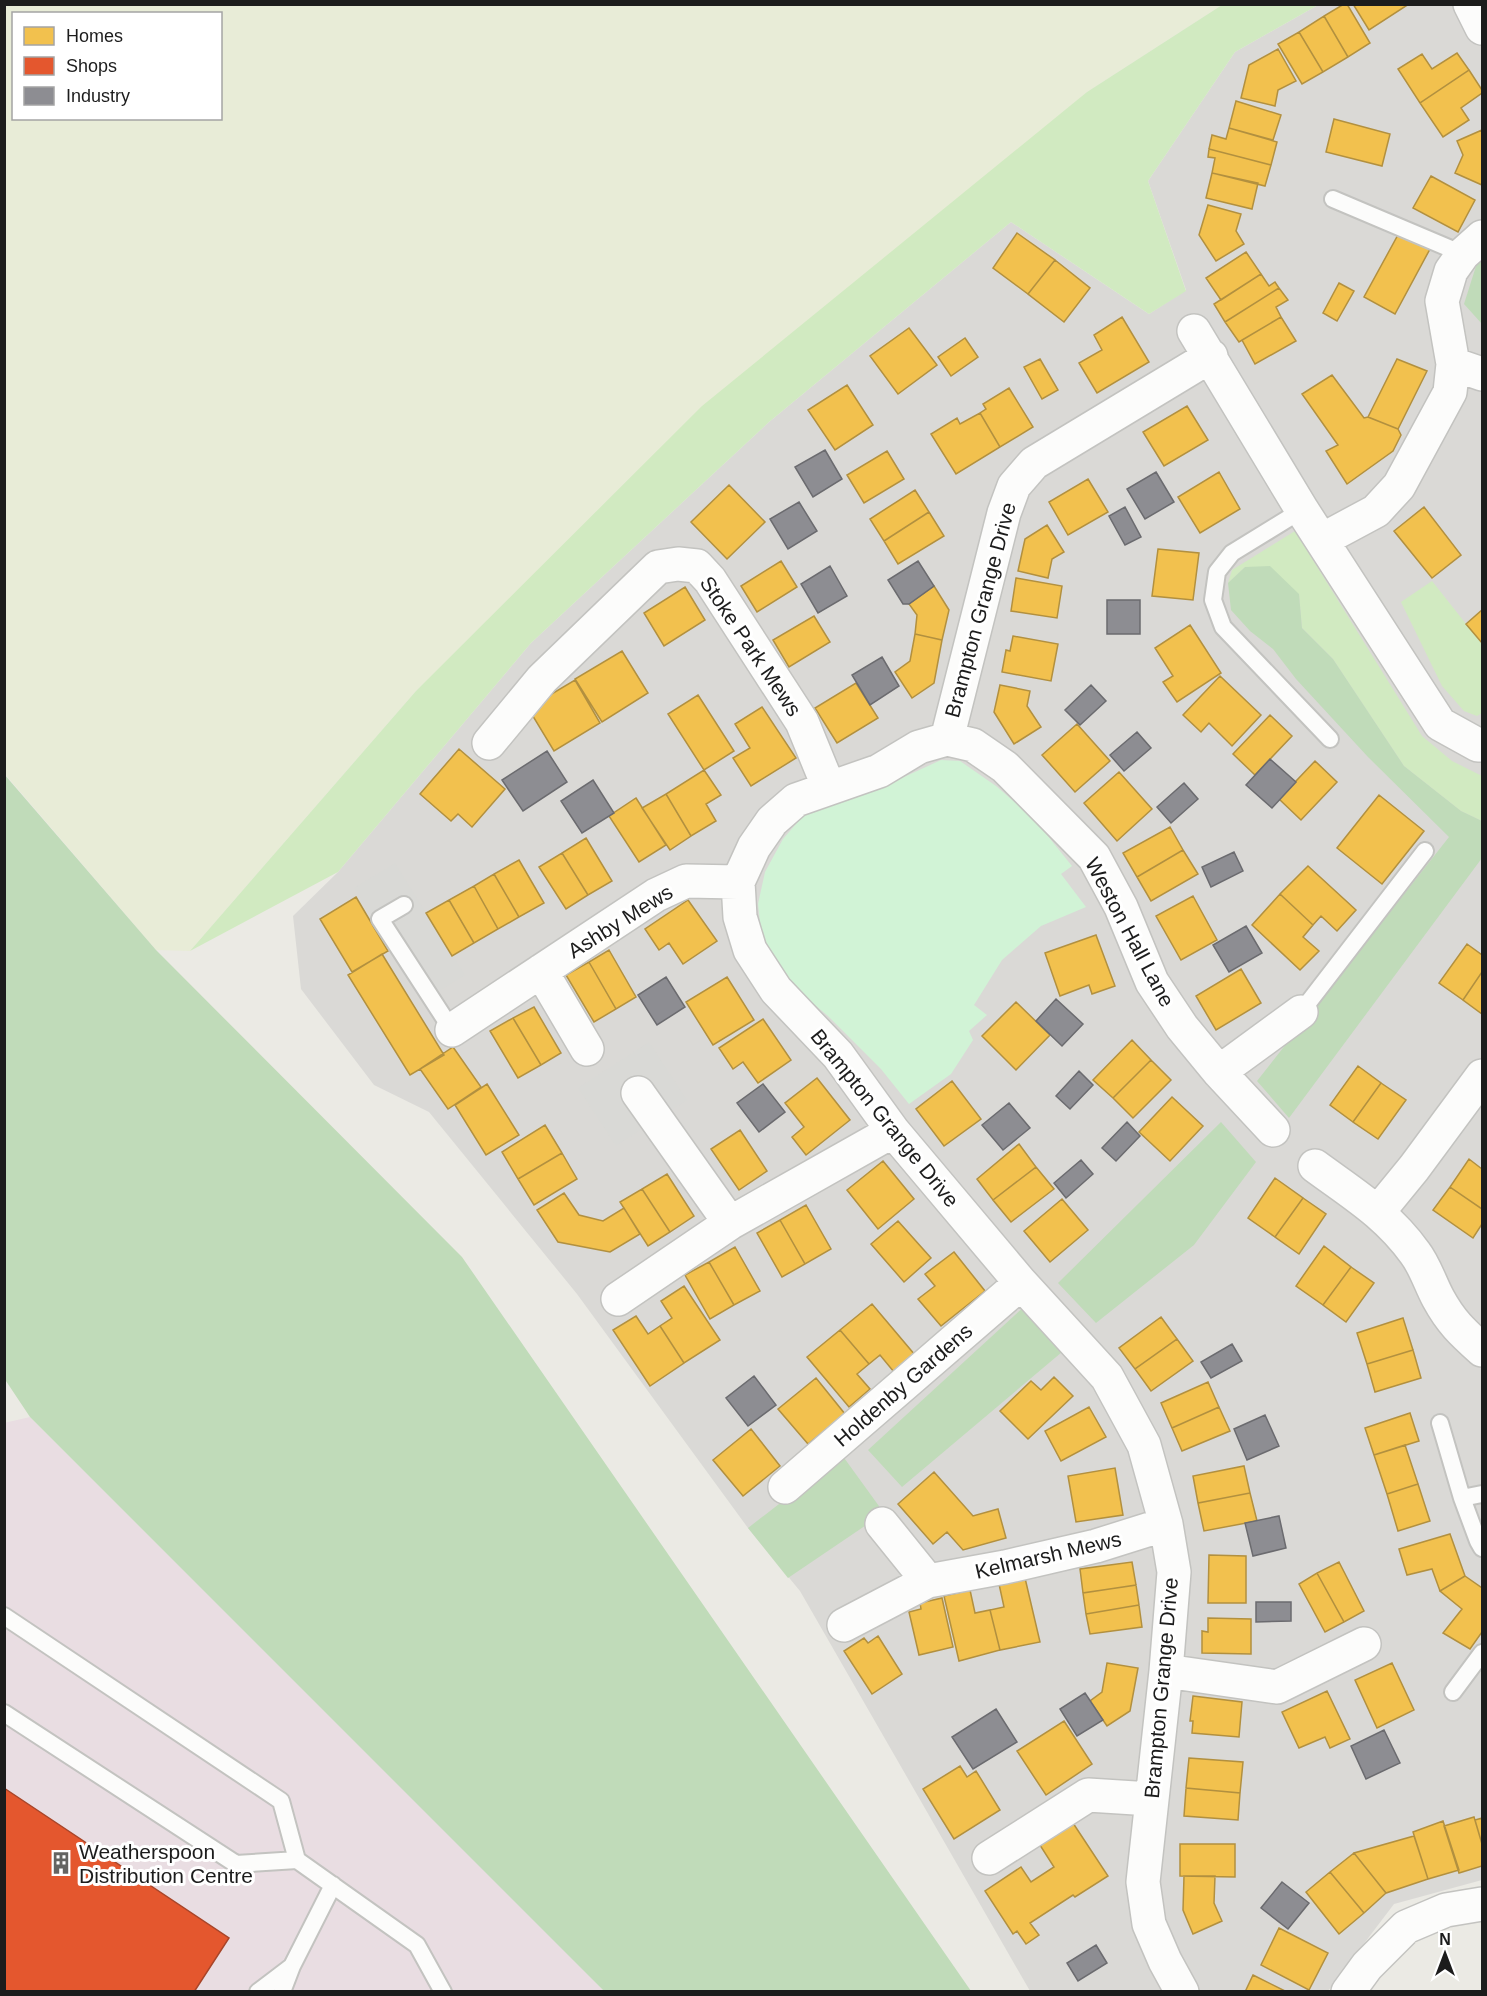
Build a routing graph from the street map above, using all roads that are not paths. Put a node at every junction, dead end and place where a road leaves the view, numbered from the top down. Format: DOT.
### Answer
graph roads {
  1 [pos="1470,4"];
  2 [pos="1482,28"];
  3 [pos="1333,199"];
  4 [pos="1473,245"];
  5 [pos="1468,369"];
  6 [pos="1302,510"];
  7 [pos="1322,540"];
  8 [pos="947,739"];
  9 [pos="1330,739"];
  10 [pos="489,744"];
  11 [pos="1482,745"];
  12 [pos="829,788"];
  13 [pos="1425,851"];
  14 [pos="738,882"];
  15 [pos="404,905"];
  16 [pos="540,970"];
  17 [pos="1301,1012"];
  18 [pos="452,1030"];
  19 [pos="587,1049"];
  20 [pos="1219,1072"];
  21 [pos="1482,1076"];
  22 [pos="638,1093"];
  23 [pos="1273,1130"];
  24 [pos="893,1131"];
  25 [pos="1315,1166"];
  26 [pos="1378,1212"];
  27 [pos="730,1223"];
  28 [pos="1021,1283"];
  29 [pos="618,1299"];
  30 [pos="1482,1350"];
  31 [pos="1440,1423"];
  32 [pos="785,1486"];
  33 [pos="1482,1494"];
  34 [pos="1462,1498"];
  35 [pos="882,1524"];
  36 [pos="1166,1524"];
  37 [pos="1482,1548"];
  38 [pos="928,1581"];
  39 [pos="4,1616"];
  40 [pos="843,1625"];
  41 [pos="1364,1644"];
  42 [pos="1482,1653"];
  43 [pos="1166,1671"];
  44 [pos="1453,1692"];
  45 [pos="4,1713"];
  46 [pos="1151,1799"];
  47 [pos="989,1858"];
  48 [pos="297,1860"];
  49 [pos="333,1885"];
  50 [pos="1482,1904"];
  51 [pos="292,1966"];
  52 [pos="258,1992"];
  53 [pos="282,1992"];
  54 [pos="443,1992"];
  55 [pos="1182,1992"];
  56 [pos="1348,1992"];
  1 -- 2 [label="street"];
  3 -- 4 [label="lane"];
  4 -- 5 [label="street"];
  5 -- 7 [label="street"];
  6 -- 7 [label="street"];
  6 -- 8 [label="street, Brampton Grange Drive"];
  6 -- 9 [label="lane"];
  7 -- 11 [label="street"];
  8 -- 12 [label="street, Brampton Grange Drive"];
  8 -- 20 [label="street, Weston Hall Lane"];
  10 -- 12 [label="street, Stoke Park Mews"];
  12 -- 14 [label="street, Brampton Grange Drive"];
  13 -- 17 [label="lane"];
  14 -- 16 [label="street, Ashby Mews"];
  14 -- 24 [label="street, Brampton Grange Drive"];
  15 -- 18 [label="lane"];
  16 -- 18 [label="street, Ashby Mews"];
  16 -- 19 [label="street"];
  17 -- 20 [label="street"];
  20 -- 23 [label="street, Weston Hall Lane"];
  21 -- 26 [label="street"];
  22 -- 27 [label="street"];
  24 -- 27 [label="street"];
  24 -- 28 [label="street, Brampton Grange Drive"];
  25 -- 26 [label="street"];
  26 -- 30 [label="street"];
  27 -- 29 [label="street"];
  28 -- 32 [label="street, Holdenby Gardens"];
  28 -- 36 [label="street, Brampton Grange Drive"];
  31 -- 34 [label="lane"];
  33 -- 34 [label="lane"];
  34 -- 37 [label="lane"];
  35 -- 38 [label="street"];
  36 -- 38 [label="street, Kelmarsh Mews"];
  36 -- 43 [label="street, Brampton Grange Drive"];
  38 -- 40 [label="street, Kelmarsh Mews"];
  39 -- 48 [label="lane"];
  41 -- 43 [label="street"];
  42 -- 44 [label="lane"];
  43 -- 46 [label="street, Brampton Grange Drive"];
  45 -- 48 [label="lane"];
  46 -- 47 [label="street"];
  46 -- 55 [label="street, Brampton Grange Drive"];
  48 -- 49 [label="lane"];
  49 -- 51 [label="lane"];
  49 -- 54 [label="lane"];
  50 -- 56 [label="street"];
  51 -- 52 [label="lane"];
  51 -- 53 [label="lane"];
}
